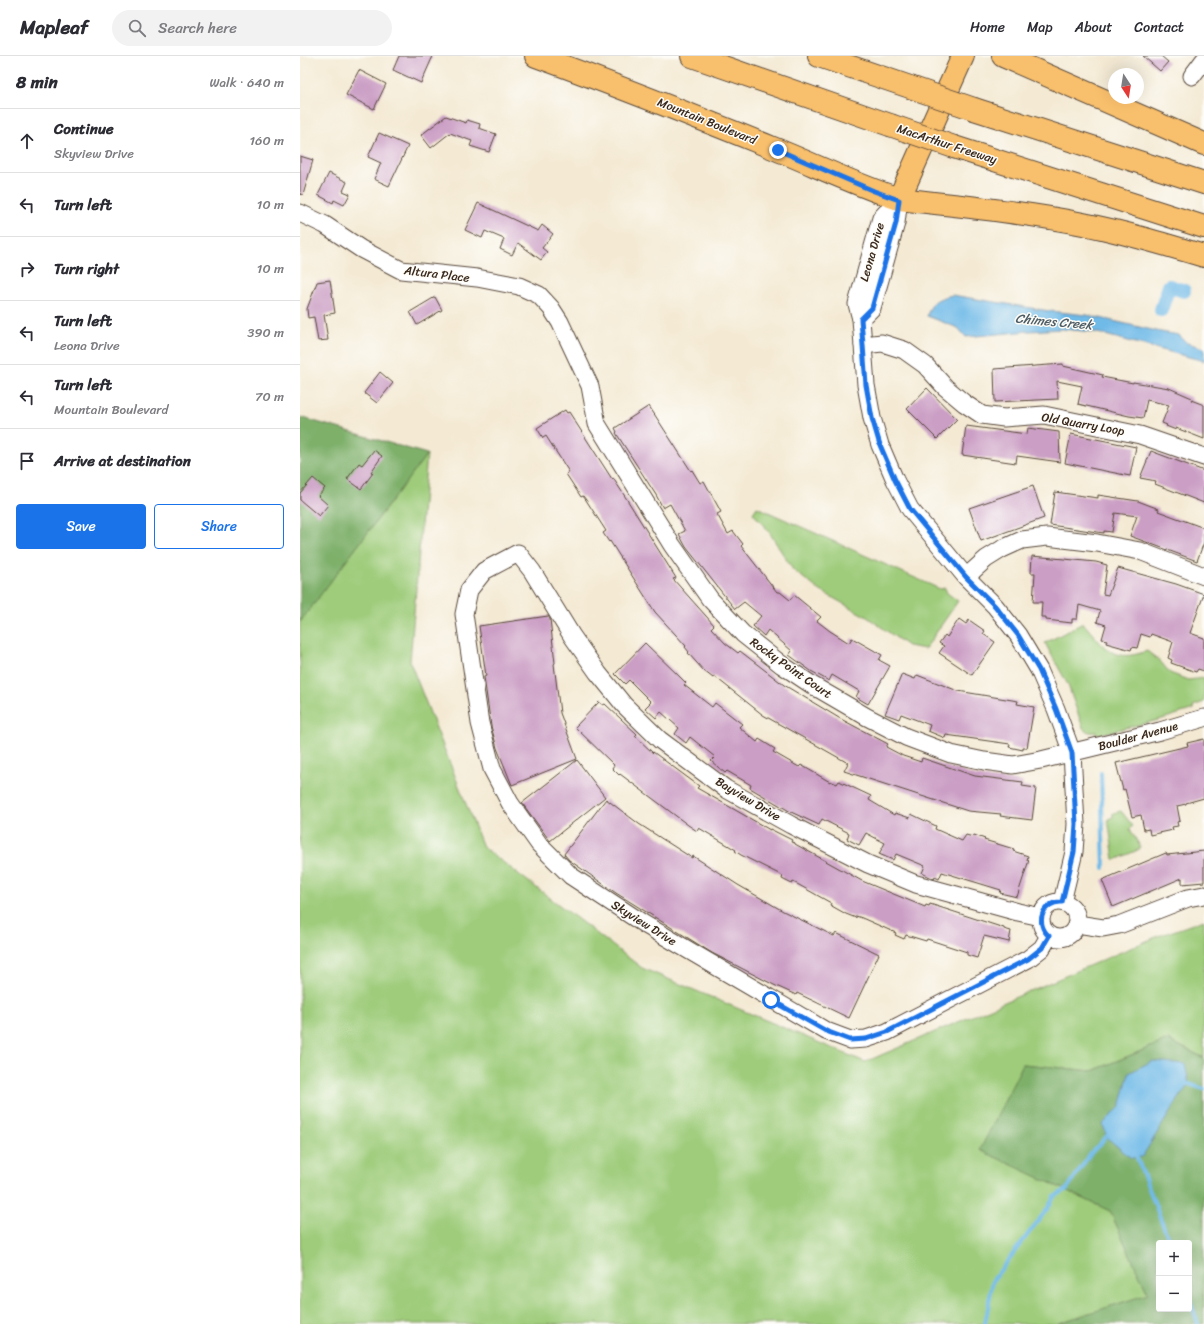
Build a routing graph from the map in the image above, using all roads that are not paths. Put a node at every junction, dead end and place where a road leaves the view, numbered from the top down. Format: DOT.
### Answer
graph roads {
  1 [pos="536,56"];
  2 [pos="692,56"];
  3 [pos="819,56"];
  4 [pos="963,56"];
  5 [pos="1002,56"];
  6 [pos="1204,60"];
  7 [pos="1192,76"];
  8 [pos="1204,144"];
  9 [pos="1204,183"];
  10 [pos="899,200"];
  11 [pos="300,213"];
  12 [pos="1204,227"];
  13 [pos="1204,256"];
  14 [pos="539,295"];
  15 [pos="863,345"];
  16 [pos="1204,457"];
  17 [pos="518,553"];
  18 [pos="1204,576"];
  19 [pos="966,577"];
  20 [pos="1204,718"];
  21 [pos="1072,753"];
  22 [pos="1204,895"];
  23 [pos="1062,902"];
  24 [pos="1041,917"];
  25 [pos="1077,924"];
  26 [pos="1049,936"];
  1 -- 10 [label="main road, Mountain Boulevard"];
  2 -- 12 [label="main road, MacArthur Freeway, bridge"];
  3 -- 9 [label="main road, bridge"];
  4 -- 10 [label="main road"];
  5 -- 8 [label="main road"];
  6 -- 7 [label="street"];
  10 -- 13 [label="main road, Mountain Boulevard"];
  10 -- 15 [label="street, Leona Drive"];
  11 -- 14 [label="street, Altura Place"];
  14 -- 21 [label="street, Rocky Point Court"];
  15 -- 16 [label="street, Old Quarry Loop"];
  15 -- 19 [label="street, Leona Drive"];
  17 -- 24 [label="street, Bayview Drive"];
  17 -- 26 [label="street, Skyview Drive"];
  18 -- 19 [label="street"];
  19 -- 21 [label="street, Leona Drive"];
  20 -- 21 [label="street, Boulder Avenue"];
  21 -- 23 [label="street, Leona Drive"];
  22 -- 25 [label="street"];
  23 -- 24 [label="street"];
  23 -- 25 [label="street"];
  24 -- 26 [label="street"];
  25 -- 26 [label="street"];
}
